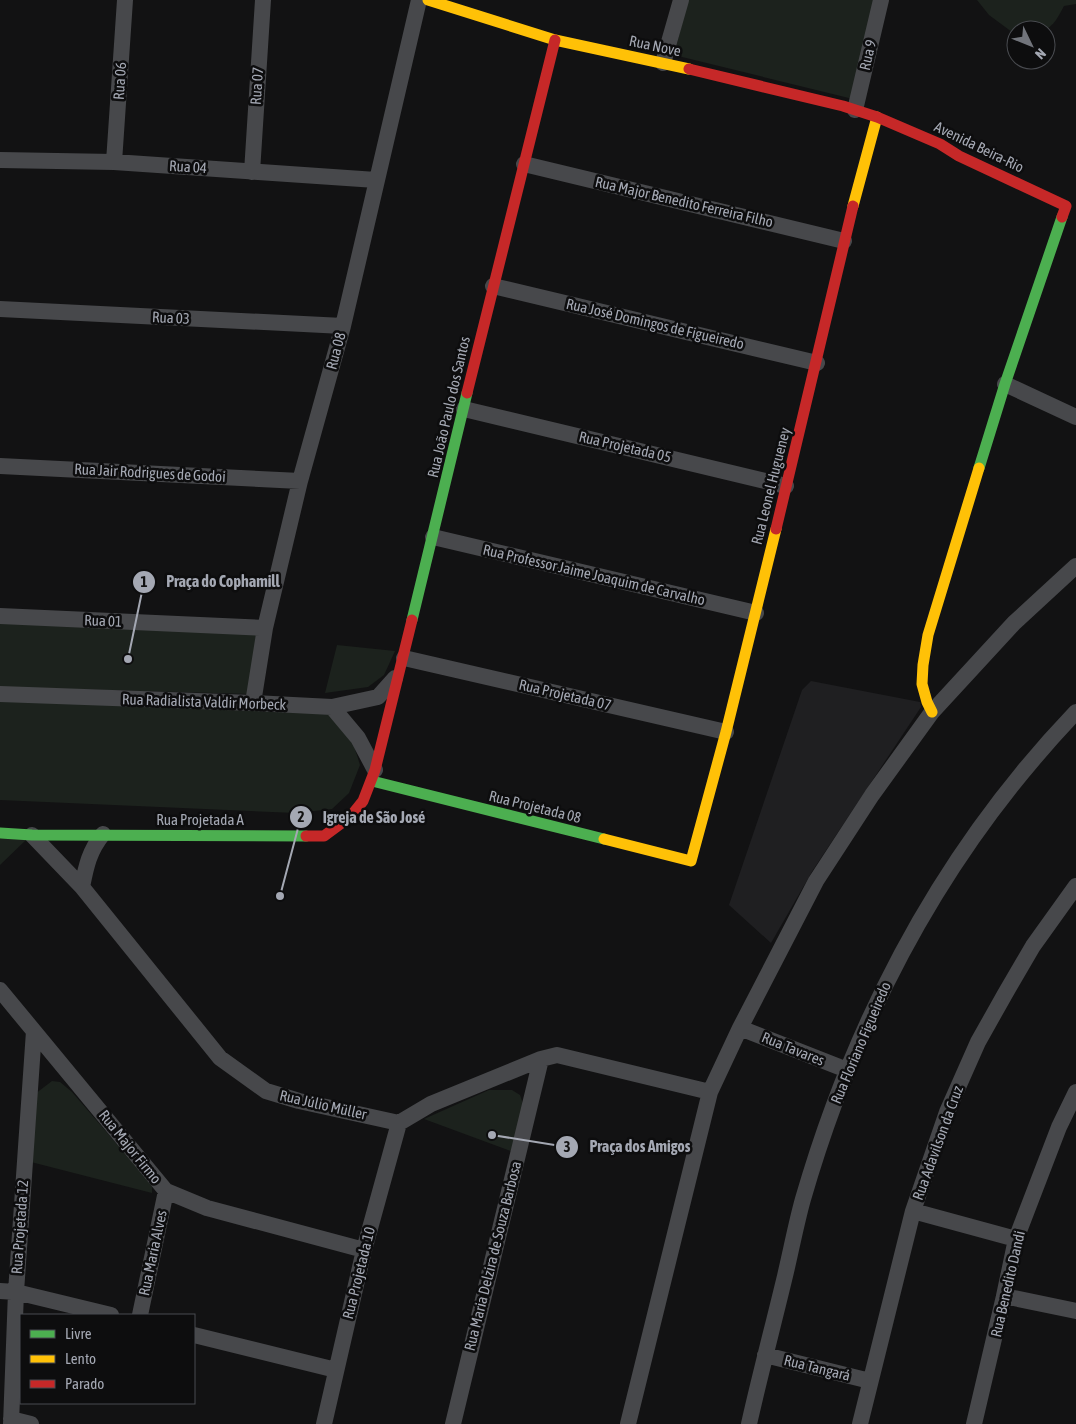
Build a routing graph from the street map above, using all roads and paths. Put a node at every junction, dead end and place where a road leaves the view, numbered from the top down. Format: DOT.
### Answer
graph roads {
  1 [pos="125,0"];
  2 [pos="263,0"];
  3 [pos="419,0"];
  4 [pos="428,0"];
  5 [pos="681,0"];
  6 [pos="881,0"];
  7 [pos="555,40"];
  8 [pos="663,63"];
  9 [pos="855,110"];
  10 [pos="877,116"];
  11 [pos="0,160"];
  12 [pos="114,162"];
  13 [pos="524,164"];
  14 [pos="252,172"];
  15 [pos="376,180"];
  16 [pos="844,241"];
  17 [pos="493,286"];
  18 [pos="0,309"];
  19 [pos="343,326"];
  20 [pos="817,363"];
  21 [pos="1005,384"];
  22 [pos="464,409"];
  23 [pos="1076,417"];
  24 [pos="0,466"];
  25 [pos="300,481"];
  26 [pos="786,486"];
  27 [pos="433,537"];
  28 [pos="1076,566"];
  29 [pos="756,613"];
  30 [pos="0,616"];
  31 [pos="265,628"];
  32 [pos="402,664"];
  33 [pos="0,694"];
  34 [pos="253,703"];
  35 [pos="332,707"];
  36 [pos="932,712"];
  37 [pos="1076,712"];
  38 [pos="726,732"];
  39 [pos="374,776"];
  40 [pos="0,833"];
  41 [pos="103,834"];
  42 [pos="32,835"];
  43 [pos="690,861"];
  44 [pos="1076,886"];
  45 [pos="82,887"];
  46 [pos="0,990"];
  47 [pos="740,1028"];
  48 [pos="34,1031"];
  49 [pos="541,1058"];
  50 [pos="847,1070"];
  51 [pos="710,1092"];
  52 [pos="1076,1092"];
  53 [pos="398,1123"];
  54 [pos="166,1191"];
  55 [pos="912,1211"];
  56 [pos="1016,1239"];
  57 [pos="364,1250"];
  58 [pos="8,1292"];
  59 [pos="1004,1296"];
  60 [pos="1076,1311"];
  61 [pos="107,1314"];
  62 [pos="140,1314"];
  63 [pos="195,1335"];
  64 [pos="765,1355"];
  65 [pos="336,1370"];
  66 [pos="870,1381"];
  67 [pos="11,1422"];
  68 [pos="32,1424"];
  69 [pos="324,1424"];
  70 [pos="453,1424"];
  71 [pos="628,1424"];
  72 [pos="749,1424"];
  73 [pos="860,1424"];
  74 [pos="974,1424"];
  1 -- 12 [label="street, Rua 06"];
  2 -- 14 [label="street, Rua 07"];
  3 -- 15 [label="street, Rua 08"];
  4 -- 7 [label="street, Rua Nove"];
  5 -- 8 [label="street"];
  6 -- 9 [label="street, Rua 9"];
  7 -- 8 [label="street, Rua Nove"];
  7 -- 13 [label="street, Rua João Paulo dos Santos"];
  8 -- 9 [label="street, Rua Nove"];
  9 -- 10 [label="street, Rua Nove"];
  10 -- 16 [label="street, Rua Leonel Hugueney"];
  10 -- 21 [label="street, Avenida Beira-Rio"];
  11 -- 12 [label="street, Rua 04"];
  12 -- 14 [label="street, Rua 04"];
  13 -- 16 [label="street, Rua Major Benedito Ferreira Filho"];
  13 -- 17 [label="street, Rua João Paulo dos Santos"];
  14 -- 15 [label="street, Rua 04"];
  15 -- 19 [label="street, Rua 08"];
  16 -- 20 [label="street, Rua Leonel Hugueney"];
  17 -- 20 [label="street, Rua José Domingos de Figueiredo"];
  17 -- 22 [label="street, Rua João Paulo dos Santos"];
  18 -- 19 [label="street, Rua 03"];
  19 -- 25 [label="street, Rua 08"];
  20 -- 26 [label="street, Rua Leonel Hugueney"];
  21 -- 23 [label="street"];
  21 -- 36 [label="street"];
  22 -- 26 [label="street, Rua Projetada 05"];
  22 -- 27 [label="street, Rua João Paulo dos Santos"];
  24 -- 25 [label="street, Rua Jair Rodrigues de Godoi"];
  25 -- 31 [label="street, Rua 08"];
  26 -- 29 [label="street, Rua Leonel Hugueney"];
  27 -- 29 [label="street, Rua Professor Jaime Joaquim de Carvalho"];
  27 -- 32 [label="street, Rua João Paulo dos Santos"];
  28 -- 36 [label="street"];
  29 -- 38 [label="street, Rua Leonel Hugueney"];
  30 -- 31 [label="street, Rua 01"];
  31 -- 34 [label="street, Rua 08"];
  32 -- 35 [label="street"];
  32 -- 38 [label="street, Rua Projetada 07"];
  32 -- 39 [label="street, Rua João Paulo dos Santos"];
  33 -- 34 [label="street, Rua Radialista Valdir Morbeck"];
  34 -- 35 [label="street, Rua Radialista Valdir Morbeck"];
  35 -- 39 [label="street"];
  36 -- 47 [label="street"];
  37 -- 50 [label="street, Rua Floriano Figueiredo"];
  38 -- 43 [label="street, Rua Leonel Hugueney"];
  39 -- 41 [label="street, Rua Projetada A"];
  39 -- 43 [label="street, Rua Projetada 08"];
  40 -- 42 [label="street, Rua Projetada A"];
  41 -- 42 [label="street, Rua Projetada A"];
  41 -- 45 [label="street"];
  42 -- 45 [label="street, Rua Júlio Müller"];
  44 -- 55 [label="street, Rua Adavilson da Cruz"];
  45 -- 53 [label="street, Rua Júlio Müller"];
  46 -- 48 [label="street, Rua Major Firmo"];
  47 -- 50 [label="street, Rua Tavares"];
  47 -- 51 [label="street"];
  48 -- 54 [label="street, Rua Major Firmo"];
  48 -- 58 [label="street, Rua Projetada 12"];
  49 -- 51 [label="street"];
  49 -- 53 [label="street"];
  49 -- 70 [label="street, Rua Maria Delzira de Souza Barbosa"];
  50 -- 64 [label="street, Rua Floriano Figueiredo"];
  51 -- 71 [label="street"];
  52 -- 56 [label="street, Rua Benedito Dandi"];
  53 -- 57 [label="street, Rua Projetada 10"];
  54 -- 57 [label="street, Rua Major Firmo"];
  54 -- 62 [label="street, Rua Maria Alves"];
  55 -- 56 [label="street"];
  55 -- 66 [label="street, Rua Adavilson da Cruz"];
  56 -- 59 [label="street, Rua Benedito Dandi"];
  57 -- 65 [label="street, Rua Projetada 10"];
  58 -- 61 [label="street"];
  58 -- 67 [label="street, Rua Projetada 12"];
  59 -- 60 [label="street"];
  59 -- 74 [label="street, Rua Benedito Dandi"];
  63 -- 65 [label="street"];
  64 -- 66 [label="street, Rua Tangará"];
  64 -- 72 [label="street, Rua Floriano Figueiredo"];
  65 -- 69 [label="street, Rua Projetada 10"];
  66 -- 73 [label="street, Rua Adavilson da Cruz"];
  67 -- 68 [label="street"];
}
